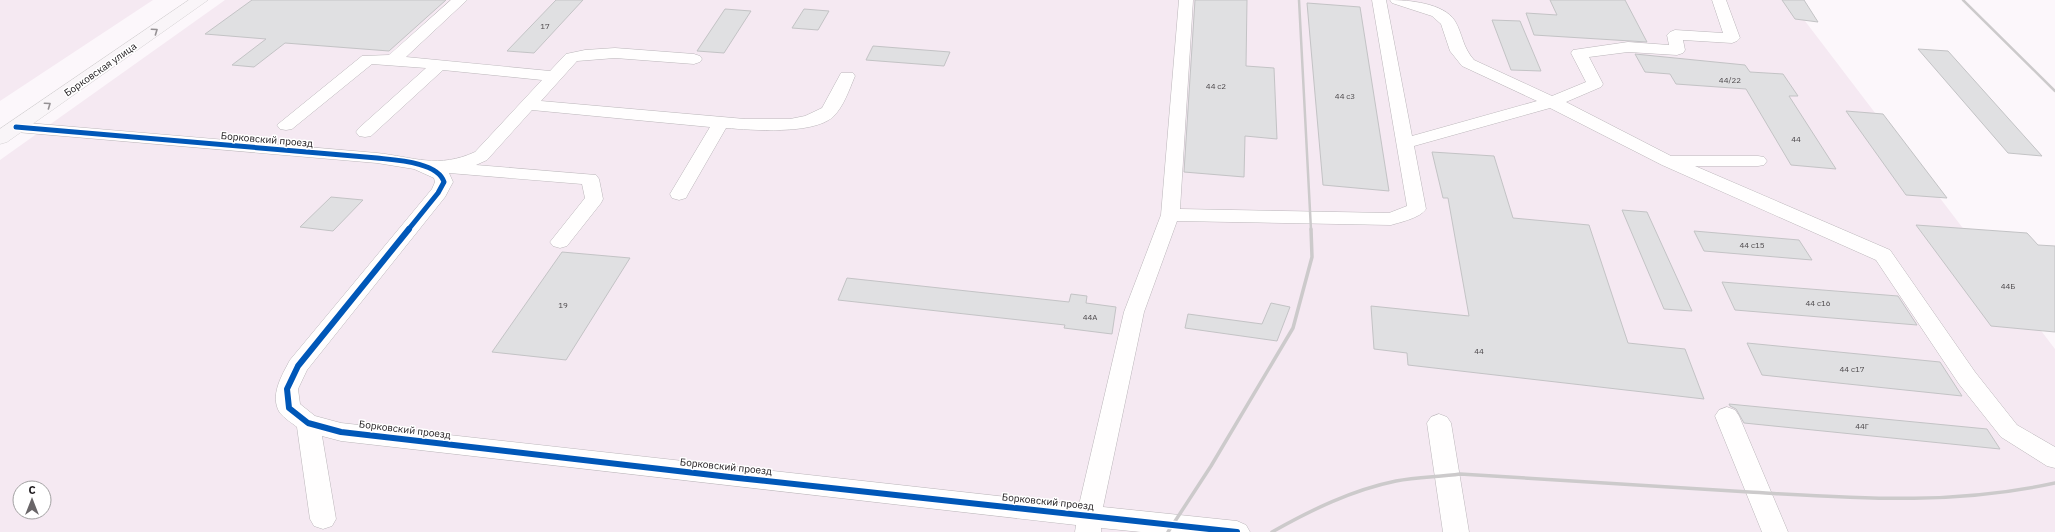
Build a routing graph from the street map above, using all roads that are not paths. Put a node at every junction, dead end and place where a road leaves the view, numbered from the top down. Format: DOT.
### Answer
graph roads {
  1 [pos="178,0"];
  2 [pos="200,0"];
  3 [pos="460,0"];
  4 [pos="1186,0"];
  5 [pos="1378,0"];
  6 [pos="1397,0"];
  7 [pos="1719,0"];
  8 [pos="694,59"];
  9 [pos="393,60"];
  10 [pos="438,65"];
  11 [pos="553,76"];
  12 [pos="847,76"];
  13 [pos="1552,102"];
  14 [pos="527,104"];
  15 [pos="722,122"];
  16 [pos="286,125"];
  17 [pos="4,128"];
  18 [pos="365,132"];
  19 [pos="1405,143"];
  20 [pos="1668,161"];
  21 [pos="1758,161"];
  22 [pos="431,168"];
  23 [pos="679,194"];
  24 [pos="1170,214"];
  25 [pos="560,242"];
  26 [pos="1727,416"];
  27 [pos="308,423"];
  28 [pos="1439,423"];
  29 [pos="2055,459"];
  30 [pos="323,519"];
  31 [pos="1089,524"];
  32 [pos="1237,532"];
  33 [pos="1456,532"];
  34 [pos="1775,532"];
  1 -- 17 [label="main road, Борковская улица"];
  17 -- 2 [label="main road, Борковская улица, one-way"];
  3 -- 9 [label="street"];
  4 -- 24 [label="street"];
  5 -- 19 [label="street"];
  6 -- 13 [label="street"];
  7 -- 13 [label="street"];
  8 -- 11 [label="street"];
  9 -- 10 [label="street"];
  9 -- 16 [label="street"];
  10 -- 11 [label="street"];
  10 -- 18 [label="street"];
  11 -- 14 [label="street"];
  12 -- 15 [label="street"];
  13 -- 19 [label="street"];
  13 -- 20 [label="street"];
  14 -- 15 [label="street"];
  14 -- 22 [label="street"];
  15 -- 23 [label="street"];
  17 -- 22 [label="street, Борковский проезд"];
  19 -- 24 [label="street"];
  20 -- 21 [label="street"];
  20 -- 29 [label="street"];
  22 -- 25 [label="street"];
  22 -- 27 [label="street, Борковский проезд"];
  24 -- 31 [label="street"];
  26 -- 34 [label="street"];
  27 -- 30 [label="street"];
  27 -- 31 [label="street, Борковский проезд"];
  28 -- 33 [label="street"];
  31 -- 32 [label="street, Борковский проезд"];
}
